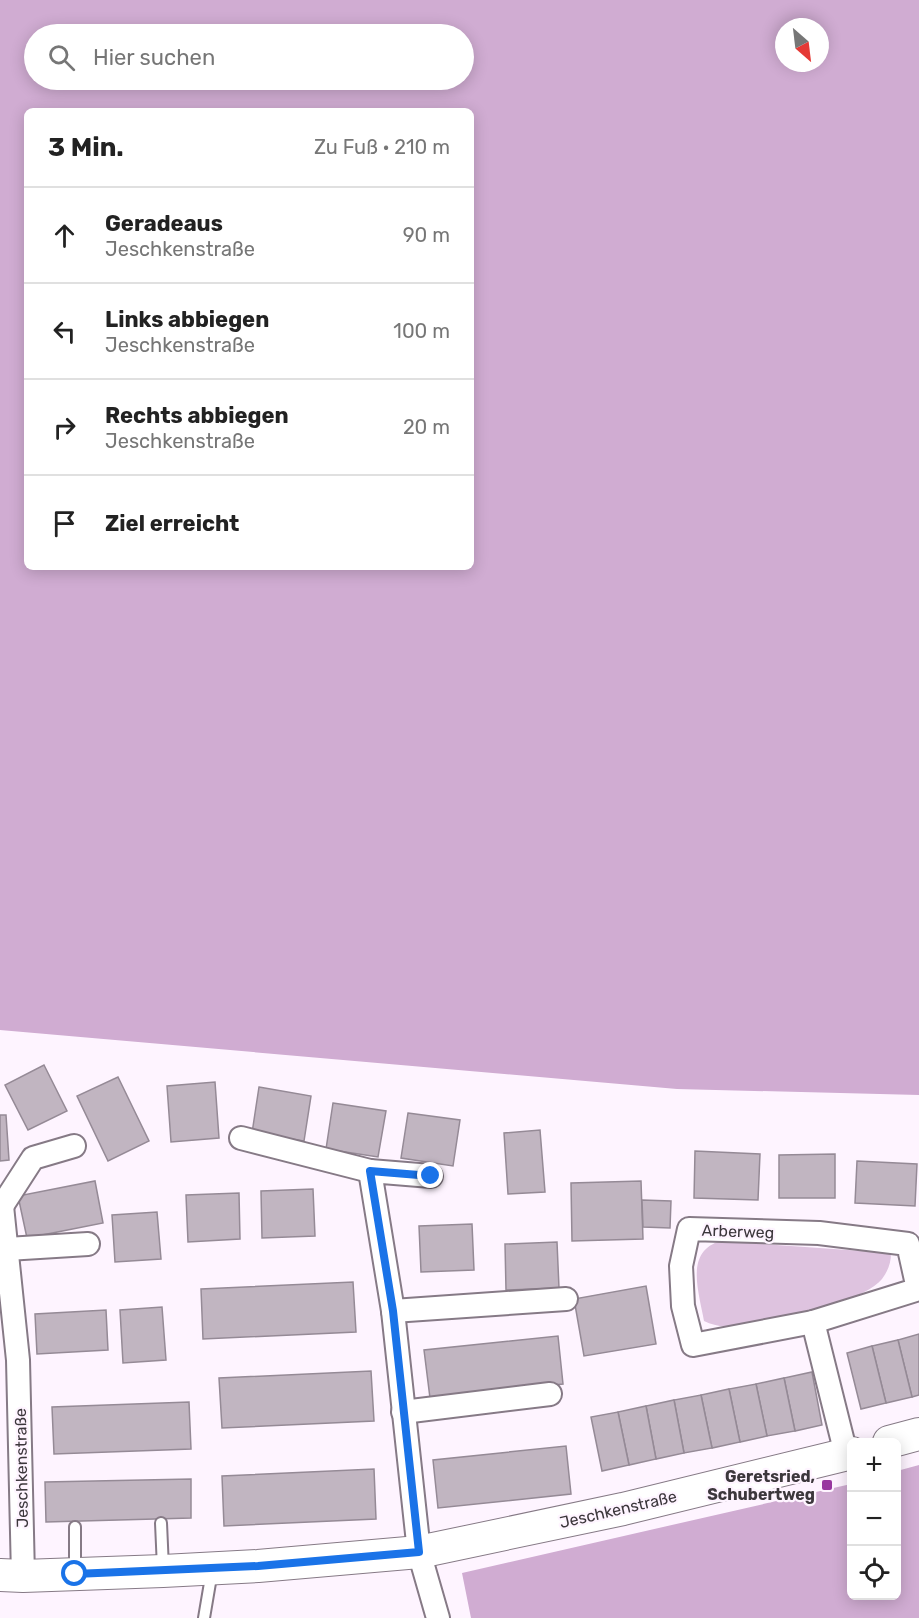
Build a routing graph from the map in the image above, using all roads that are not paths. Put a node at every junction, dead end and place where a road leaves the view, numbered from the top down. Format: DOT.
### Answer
graph roads {
  1 [pos="242,1138"];
  2 [pos="74,1146"];
  3 [pos="370,1171"];
  4 [pos="431,1176"];
  5 [pos="1,1205"];
  6 [pos="88,1244"];
  7 [pos="7,1249"];
  8 [pos="919,1289"];
  9 [pos="566,1299"];
  10 [pos="393,1311"];
  11 [pos="813,1322"];
  12 [pos="9,1360"];
  13 [pos="550,1394"];
  14 [pos="403,1412"];
  15 [pos="919,1434"];
  16 [pos="901,1439"];
  17 [pos="847,1447"];
  18 [pos="847,1454"];
  19 [pos="161,1523"];
  20 [pos="75,1527"];
  21 [pos="419,1552"];
  22 [pos="213,1568"];
  23 [pos="163,1571"];
  24 [pos="75,1574"];
  25 [pos="12,1576"];
  26 [pos="204,1618"];
  27 [pos="438,1618"];
  1 -- 3 [label="street"];
  2 -- 5 [label="street, Jeschkenstraße"];
  3 -- 4 [label="street"];
  3 -- 10 [label="street"];
  5 -- 7 [label="street, Jeschkenstraße"];
  6 -- 7 [label="street"];
  7 -- 12 [label="street, Jeschkenstraße"];
  8 -- 11 [label="street, Arberweg"];
  8 -- 11 [label="street, Arberweg"];
  9 -- 10 [label="street"];
  10 -- 14 [label="street"];
  11 -- 17 [label="street"];
  12 -- 25 [label="street, Jeschkenstraße"];
  13 -- 14 [label="street"];
  14 -- 21 [label="street"];
  15 -- 16 [label="street"];
  18 -- 21 [label="street, Jeschkenstraße"];
  19 -- 23 [label="lane"];
  20 -- 24 [label="lane"];
  21 -- 22 [label="street, Jeschkenstraße"];
  21 -- 27 [label="street"];
  22 -- 23 [label="street, Jeschkenstraße"];
  22 -- 26 [label="lane"];
  23 -- 24 [label="street, Jeschkenstraße"];
  24 -- 25 [label="street, Jeschkenstraße"];
}
